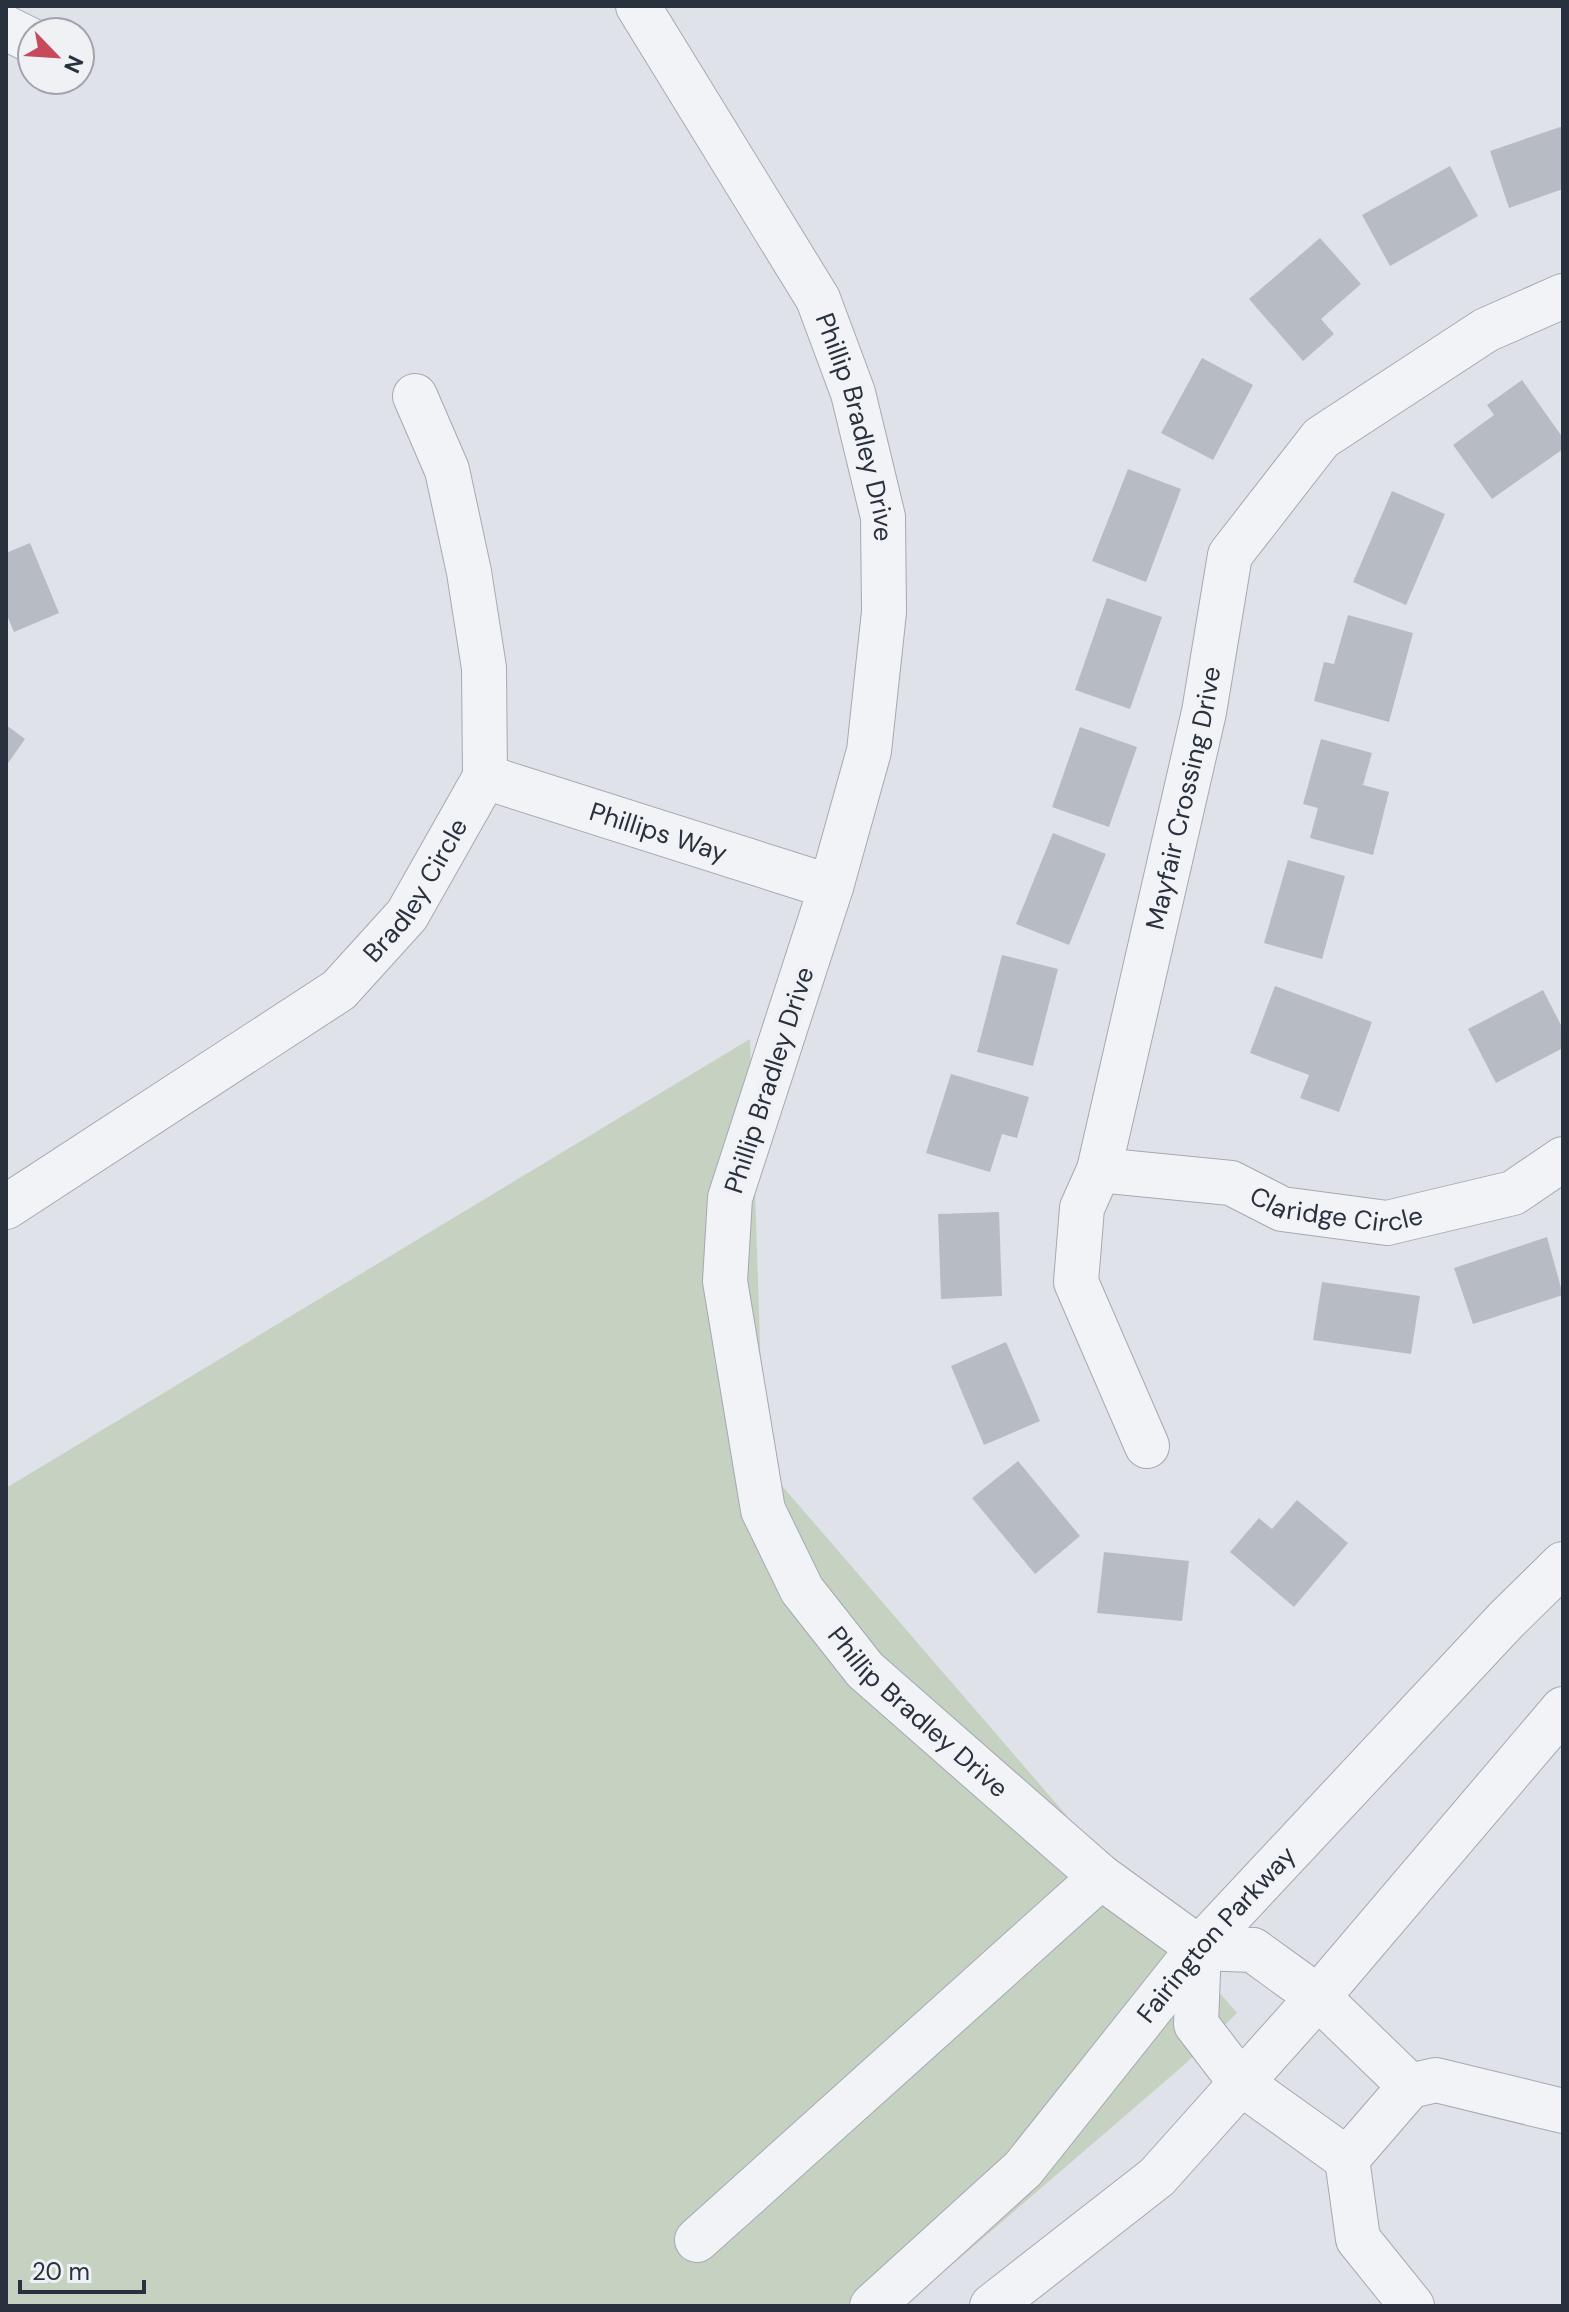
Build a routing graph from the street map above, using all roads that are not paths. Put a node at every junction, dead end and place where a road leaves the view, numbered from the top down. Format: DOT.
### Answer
graph roads {
  1 [pos="638,6"];
  2 [pos="1563,296"];
  3 [pos="415,396"];
  4 [pos="485,777"];
  5 [pos="831,887"];
  6 [pos="1563,1159"];
  7 [pos="1099,1170"];
  8 [pos="6,1207"];
  9 [pos="1147,1446"];
  10 [pos="1563,1564"];
  11 [pos="1563,1709"];
  12 [pos="1101,1877"];
  13 [pos="1199,1948"];
  14 [pos="1318,1997"];
  15 [pos="1241,2083"];
  16 [pos="1410,2086"];
  17 [pos="1563,2111"];
  18 [pos="1347,2159"];
  19 [pos="697,2240"];
  20 [pos="872,2306"];
  21 [pos="992,2306"];
  22 [pos="1412,2306"];
  1 -- 5 [label="street, Phillip Bradley Drive"];
  2 -- 7 [label="street, Mayfair Crossing Drive"];
  3 -- 4 [label="street"];
  4 -- 5 [label="street, Phillips Way"];
  4 -- 8 [label="street, Bradley Circle"];
  5 -- 12 [label="street, Phillip Bradley Drive"];
  6 -- 7 [label="street, Claridge Circle"];
  7 -- 9 [label="street, Mayfair Crossing Drive"];
  10 -- 13 [label="street, Fairington Parkway"];
  11 -- 14 [label="street"];
  12 -- 13 [label="street, Phillip Bradley Drive"];
  12 -- 19 [label="street"];
  13 -- 14 [label="street"];
  13 -- 15 [label="street"];
  13 -- 20 [label="street, Fairington Parkway"];
  14 -- 15 [label="street"];
  14 -- 16 [label="street"];
  15 -- 18 [label="street"];
  15 -- 21 [label="street"];
  16 -- 17 [label="street"];
  16 -- 18 [label="street"];
  18 -- 22 [label="street"];
}
